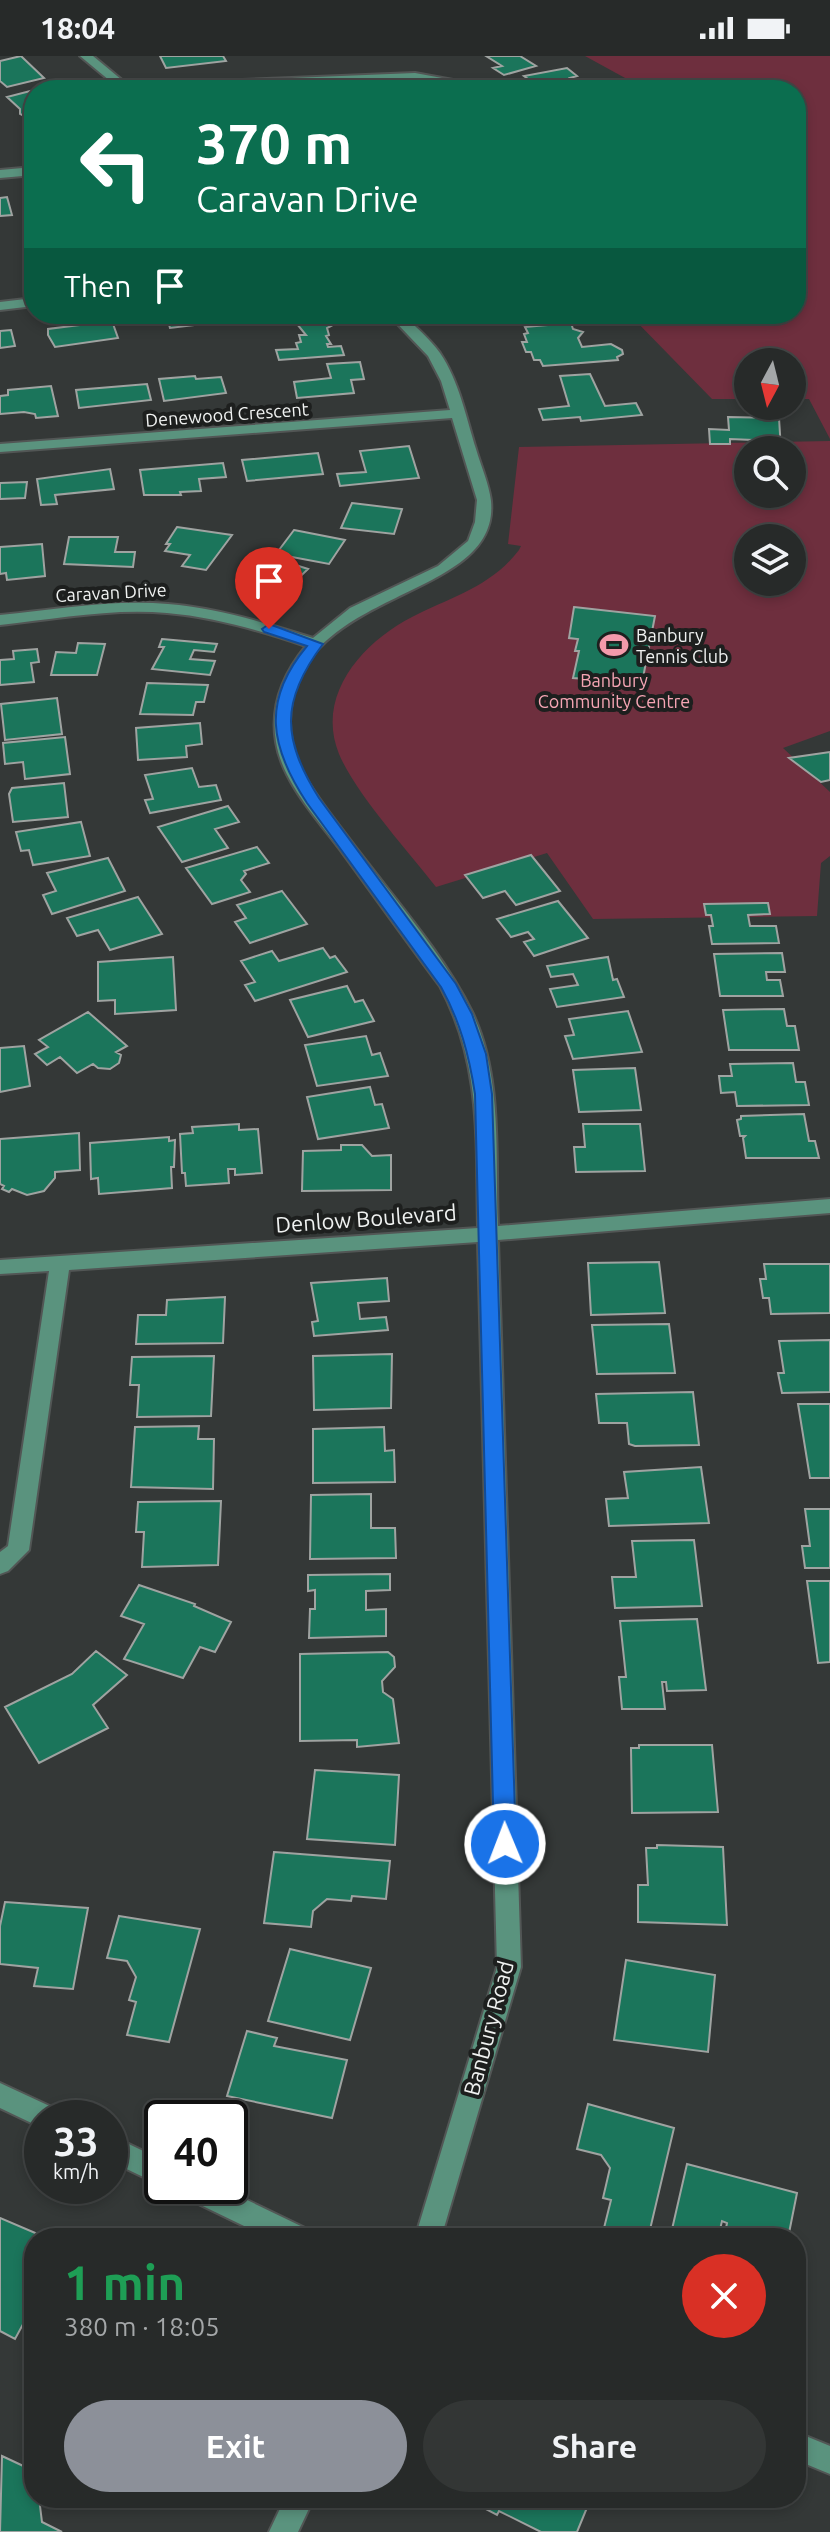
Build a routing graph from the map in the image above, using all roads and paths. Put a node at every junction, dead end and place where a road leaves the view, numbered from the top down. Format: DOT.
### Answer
graph roads {
  1 [pos="86,56"];
  2 [pos="116,80"];
  3 [pos="316,80"];
  4 [pos="438,80"];
  5 [pos="24,172"];
  6 [pos="0,174"];
  7 [pos="24,303"];
  8 [pos="0,306"];
  9 [pos="405,324"];
  10 [pos="457,414"];
  11 [pos="0,448"];
  12 [pos="0,620"];
  13 [pos="316,644"];
  14 [pos="830,1206"];
  15 [pos="488,1234"];
  16 [pos="60,1263"];
  17 [pos="0,1267"];
  18 [pos="0,1565"];
  19 [pos="0,2095"];
  20 [pos="24,2107"];
  21 [pos="227,2204"];
  22 [pos="277,2228"];
  23 [pos="431,2228"];
  24 [pos="806,2450"];
  25 [pos="830,2460"];
  26 [pos="295,2508"];
  27 [pos="283,2532"];
  1 -- 2 [label="street"];
  3 -- 4 [label="street"];
  5 -- 6 [label="street"];
  7 -- 8 [label="street"];
  9 -- 10 [label="street, Banbury Road"];
  10 -- 11 [label="street, Denewood Crescent"];
  10 -- 13 [label="street, Banbury Road"];
  12 -- 13 [label="street, Caravan Drive"];
  13 -- 15 [label="street, Banbury Road"];
  14 -- 15 [label="street, Denlow Boulevard"];
  15 -- 16 [label="street, Denlow Boulevard"];
  15 -- 23 [label="street, Banbury Road"];
  16 -- 17 [label="street, Denlow Boulevard"];
  16 -- 18 [label="street"];
  19 -- 20 [label="street"];
  21 -- 22 [label="street"];
  24 -- 25 [label="street"];
  26 -- 27 [label="street"];
}
